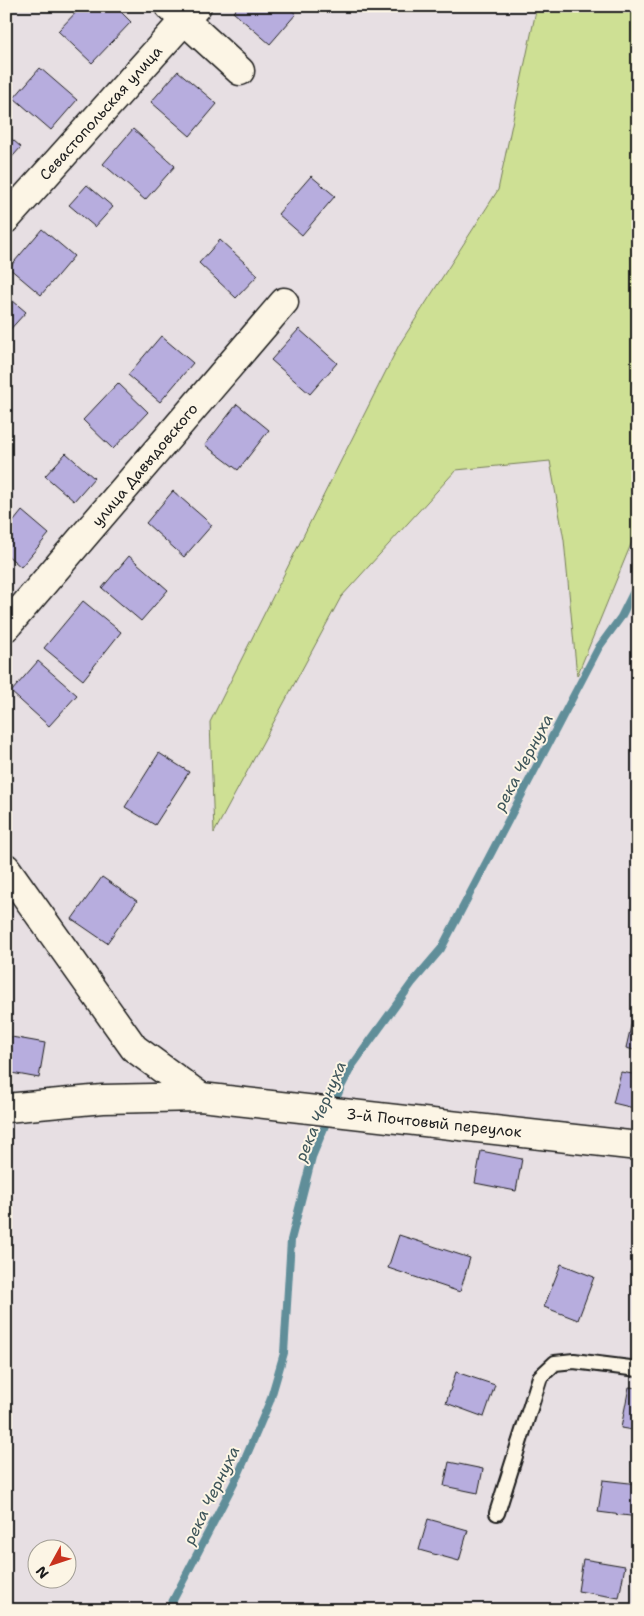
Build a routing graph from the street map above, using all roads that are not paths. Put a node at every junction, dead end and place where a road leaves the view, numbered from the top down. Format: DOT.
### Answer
graph roads {
  1 [pos="183,11"];
  2 [pos="240,71"];
  3 [pos="6,219"];
  4 [pos="284,302"];
  5 [pos="6,627"];
  6 [pos="6,868"];
  7 [pos="201,1097"];
  8 [pos="6,1108"];
  9 [pos="638,1146"];
  10 [pos="638,1370"];
  11 [pos="497,1513"];
  1 -- 2 [label="street"];
  1 -- 3 [label="street, Севастопольская улица"];
  4 -- 5 [label="street, улица Давыдовского"];
  6 -- 7 [label="street"];
  7 -- 8 [label="street, 3-й Почтовый переулок"];
  7 -- 9 [label="street, 3-й Почтовый переулок"];
  10 -- 11 [label="lane"];
}
